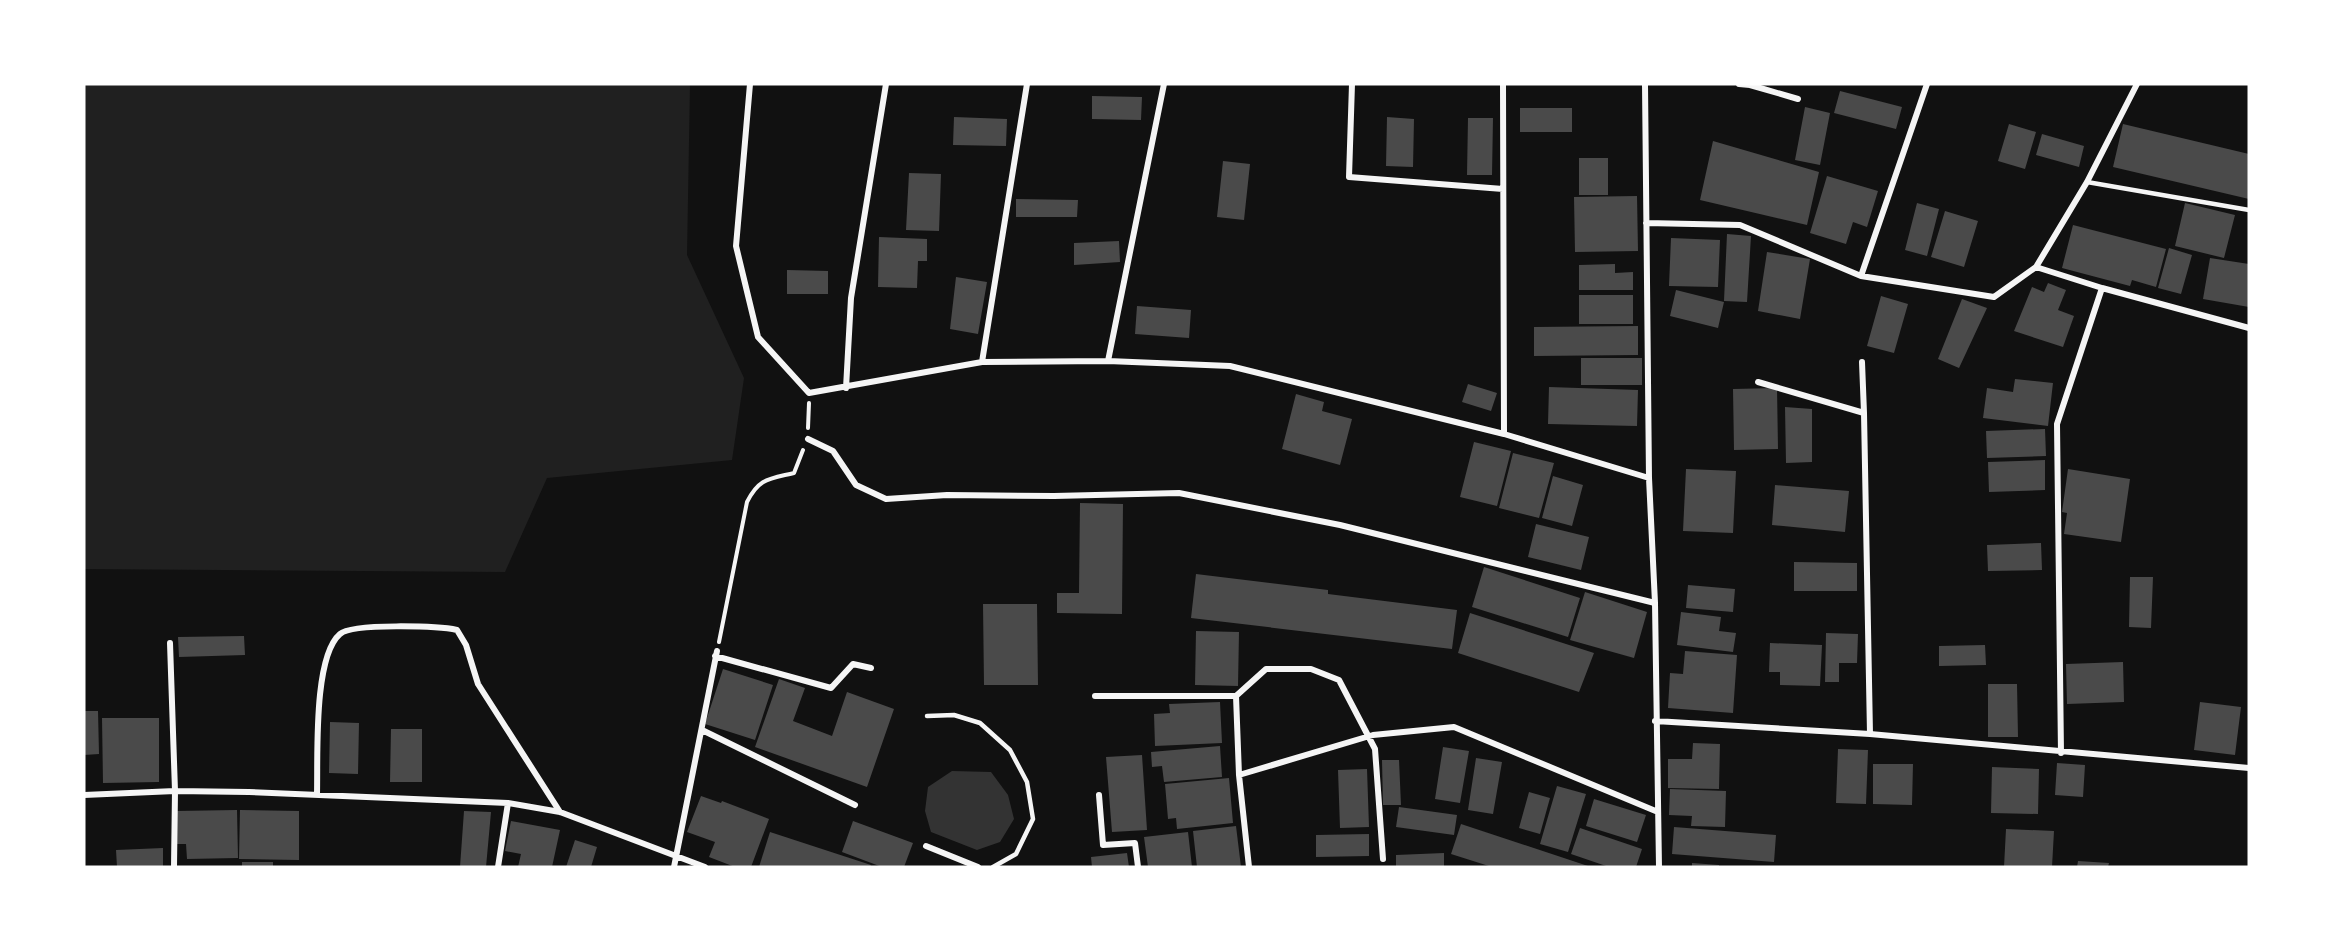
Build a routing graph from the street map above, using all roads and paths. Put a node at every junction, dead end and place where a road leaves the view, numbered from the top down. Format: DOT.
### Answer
graph roads {
  1 [pos="750,84"];
  2 [pos="886,84"];
  3 [pos="1027,84"];
  4 [pos="1164,84"];
  5 [pos="1352,84"];
  6 [pos="1503,84"];
  7 [pos="1645,84"];
  8 [pos="1739,84"];
  9 [pos="1927,84"];
  10 [pos="2138,84"];
  11 [pos="1798,99"];
  12 [pos="2087,182"];
  13 [pos="1503,189"];
  14 [pos="2249,210"];
  15 [pos="1646,223"];
  16 [pos="2036,267"];
  17 [pos="1862,276"];
  18 [pos="2102,288"];
  19 [pos="2249,328"];
  20 [pos="1108,361"];
  21 [pos="982,362"];
  22 [pos="1862,362"];
  23 [pos="1758,382"];
  24 [pos="846,388"];
  25 [pos="809,393"];
  26 [pos="1864,413"];
  27 [pos="1504,435"];
  28 [pos="808,439"];
  29 [pos="1649,478"];
  30 [pos="1655,603"];
  31 [pos="170,643"];
  32 [pos="716,654"];
  33 [pos="871,668"];
  34 [pos="1095,696"];
  35 [pos="1236,696"];
  36 [pos="927,716"];
  37 [pos="1655,721"];
  38 [pos="702,730"];
  39 [pos="1870,734"];
  40 [pos="1368,736"];
  41 [pos="2061,753"];
  42 [pos="2249,768"];
  43 [pos="1239,775"];
  44 [pos="176,791"];
  45 [pos="317,794"];
  46 [pos="84,795"];
  47 [pos="1099,795"];
  48 [pos="508,803"];
  49 [pos="855,805"];
  50 [pos="561,812"];
  51 [pos="1658,813"];
  52 [pos="926,846"];
  53 [pos="677,857"];
  54 [pos="1383,859"];
  55 [pos="174,867"];
  56 [pos="498,867"];
  57 [pos="674,867"];
  58 [pos="705,867"];
  59 [pos="978,867"];
  60 [pos="993,867"];
  61 [pos="1138,867"];
  62 [pos="1249,867"];
  63 [pos="1659,867"];
  1 -- 25 [label="street"];
  2 -- 24 [label="street"];
  3 -- 21 [label="street"];
  4 -- 20 [label="street"];
  5 -- 13 [label="street"];
  6 -- 13 [label="street"];
  7 -- 15 [label="street"];
  8 -- 11 [label="street"];
  9 -- 17 [label="street"];
  10 -- 12 [label="street"];
  12 -- 14 [label="lane"];
  12 -- 16 [label="street"];
  13 -- 27 [label="street"];
  15 -- 17 [label="street"];
  15 -- 29 [label="street"];
  16 -- 17 [label="street"];
  16 -- 18 [label="street"];
  18 -- 19 [label="street"];
  18 -- 41 [label="street"];
  20 -- 21 [label="street"];
  20 -- 27 [label="street"];
  21 -- 24 [label="street"];
  22 -- 26 [label="street"];
  23 -- 26 [label="street"];
  24 -- 25 [label="street"];
  25 -- 28 [label="path"];
  26 -- 39 [label="street"];
  27 -- 29 [label="street"];
  28 -- 30 [label="street"];
  28 -- 32 [label="path"];
  29 -- 30 [label="street"];
  30 -- 37 [label="street"];
  31 -- 44 [label="street"];
  32 -- 33 [label="street"];
  32 -- 38 [label="street"];
  34 -- 35 [label="street"];
  35 -- 40 [label="street"];
  35 -- 43 [label="street"];
  36 -- 60 [label="lane"];
  37 -- 39 [label="street"];
  37 -- 51 [label="street"];
  38 -- 49 [label="street"];
  38 -- 53 [label="street"];
  39 -- 41 [label="street"];
  40 -- 43 [label="street"];
  40 -- 51 [label="street"];
  40 -- 54 [label="street"];
  41 -- 42 [label="street"];
  43 -- 62 [label="street"];
  44 -- 45 [label="street"];
  44 -- 46 [label="street"];
  44 -- 55 [label="street"];
  45 -- 48 [label="street"];
  45 -- 50 [label="street"];
  47 -- 61 [label="street"];
  48 -- 50 [label="street"];
  48 -- 56 [label="street"];
  50 -- 53 [label="street"];
  51 -- 63 [label="street"];
  52 -- 59 [label="street"];
  53 -- 57 [label="street"];
  53 -- 58 [label="street"];
}
